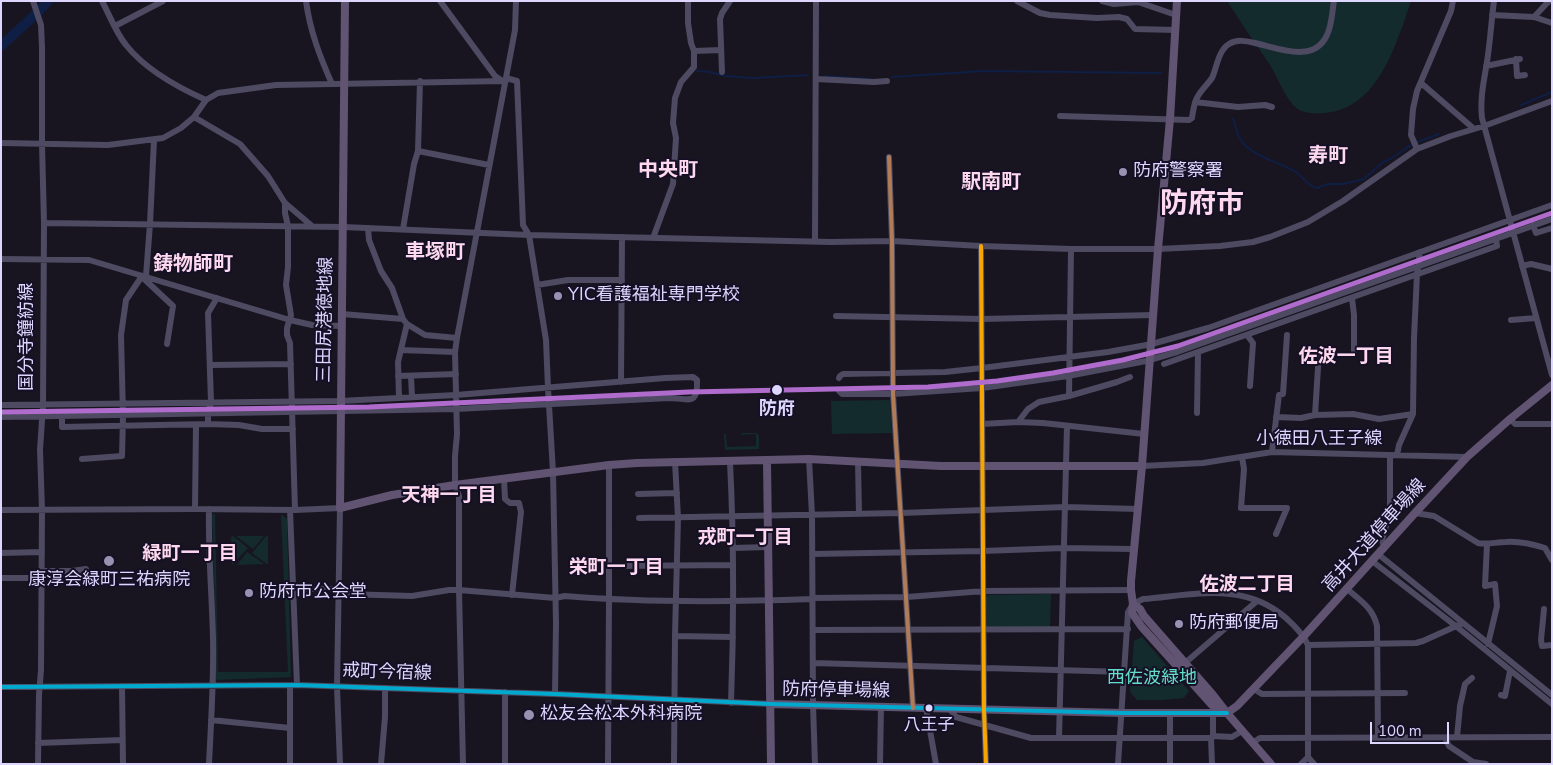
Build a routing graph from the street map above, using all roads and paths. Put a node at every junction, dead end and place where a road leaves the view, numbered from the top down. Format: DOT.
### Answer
graph roads {
  1 [pos="102,1"];
  2 [pos="163,1"];
  3 [pos="306,1"];
  4 [pos="345,1"];
  5 [pos="440,1"];
  6 [pos="516,1"];
  7 [pos="688,1"];
  8 [pos="730,1"];
  9 [pos="816,1"];
  10 [pos="1017,1"];
  11 [pos="1102,1"];
  12 [pos="1177,1"];
  13 [pos="1334,1"];
  14 [pos="1453,1"];
  15 [pos="1494,1"];
  16 [pos="1549,1"];
  17 [pos="35,2"];
  18 [pos="1176,15"];
  19 [pos="1492,16"];
  20 [pos="1534,17"];
  21 [pos="1552,23"];
  22 [pos="115,26"];
  23 [pos="1176,30"];
  24 [pos="721,50"];
  25 [pos="694,51"];
  26 [pos="1486,66"];
  27 [pos="722,72"];
  28 [pos="1525,76"];
  29 [pos="816,79"];
  30 [pos="504,80"];
  31 [pos="887,81"];
  32 [pos="420,82"];
  33 [pos="343,83"];
  34 [pos="1421,83"];
  35 [pos="332,84"];
  36 [pos="206,100"];
  37 [pos="1552,101"];
  38 [pos="1195,102"];
  39 [pos="1272,106"];
  40 [pos="1060,116"];
  41 [pos="194,117"];
  42 [pos="1170,119"];
  43 [pos="1484,126"];
  44 [pos="1473,128"];
  45 [pos="154,140"];
  46 [pos="1,143"];
  47 [pos="42,144"];
  48 [pos="418,150"];
  49 [pos="1417,150"];
  50 [pos="889,157"];
  51 [pos="489,165"];
  52 [pos="285,203"];
  53 [pos="1552,205"];
  54 [pos="1552,219"];
  55 [pos="1510,220"];
  56 [pos="44,223"];
  57 [pos="150,224"];
  58 [pos="1533,225"];
  59 [pos="288,226"];
  60 [pos="312,226"];
  61 [pos="343,226"];
  62 [pos="368,228"];
  63 [pos="1552,228"];
  64 [pos="403,229"];
  65 [pos="476,233"];
  66 [pos="1514,233"];
  67 [pos="529,235"];
  68 [pos="622,237"];
  69 [pos="653,238"];
  70 [pos="1496,239"];
  71 [pos="815,241"];
  72 [pos="892,241"];
  73 [pos="981,246"];
  74 [pos="1071,249"];
  75 [pos="1158,250"];
  76 [pos="1420,252"];
  77 [pos="1,259"];
  78 [pos="43,260"];
  79 [pos="1418,266"];
  80 [pos="1522,266"];
  81 [pos="1552,269"];
  82 [pos="1417,274"];
  83 [pos="144,276"];
  84 [pos="622,280"];
  85 [pos="537,285"];
  86 [pos="1308,292"];
  87 [pos="217,298"];
  88 [pos="1352,298"];
  89 [pos="1314,308"];
  90 [pos="342,314"];
  91 [pos="1154,315"];
  92 [pos="836,316"];
  93 [pos="892,317"];
  94 [pos="1070,317"];
  95 [pos="1536,318"];
  96 [pos="982,319"];
  97 [pos="290,320"];
  98 [pos="1511,320"];
  99 [pos="405,322"];
  100 [pos="342,326"];
  101 [pos="1208,328"];
  102 [pos="1247,335"];
  103 [pos="1287,335"];
  104 [pos="457,338"];
  105 [pos="1212,340"];
  106 [pos="166,344"];
  107 [pos="1152,344"];
  108 [pos="1215,346"];
  109 [pos="401,350"];
  110 [pos="456,352"];
  111 [pos="1177,352"];
  112 [pos="1198,352"];
  113 [pos="1319,352"];
  114 [pos="1354,354"];
  115 [pos="1069,357"];
  116 [pos="1151,359"];
  117 [pos="1180,359"];
  118 [pos="291,364"];
  119 [pos="1164,364"];
  120 [pos="210,365"];
  121 [pos="982,368"];
  122 [pos="1114,368"];
  123 [pos="456,374"];
  124 [pos="894,374"];
  125 [pos="1552,375"];
  126 [pos="398,376"];
  127 [pos="411,376"];
  128 [pos="1068,376"];
  129 [pos="1130,377"];
  130 [pos="839,378"];
  131 [pos="621,382"];
  132 [pos="1117,382"];
  133 [pos="1552,385"];
  134 [pos="1250,386"];
  135 [pos="548,388"];
  136 [pos="982,388"];
  137 [pos="839,390"];
  138 [pos="893,394"];
  139 [pos="456,395"];
  140 [pos="1068,396"];
  141 [pos="412,397"];
  142 [pos="399,398"];
  143 [pos="292,401"];
  144 [pos="340,401"];
  145 [pos="211,402"];
  146 [pos="123,404"];
  147 [pos="549,404"];
  148 [pos="1,405"];
  149 [pos="43,405"];
  150 [pos="456,409"];
  151 [pos="340,412"];
  152 [pos="291,413"];
  153 [pos="1197,413"];
  154 [pos="1413,414"];
  155 [pos="208,415"];
  156 [pos="1315,415"];
  157 [pos="123,416"];
  158 [pos="1,417"];
  159 [pos="43,417"];
  160 [pos="62,417"];
  161 [pos="1276,417"];
  162 [pos="1510,419"];
  163 [pos="1018,422"];
  164 [pos="196,424"];
  165 [pos="208,424"];
  166 [pos="982,424"];
  167 [pos="1552,424"];
  168 [pos="122,426"];
  169 [pos="1067,426"];
  170 [pos="293,429"];
  171 [pos="1144,434"];
  172 [pos="1272,452"];
  173 [pos="1394,455"];
  174 [pos="1242,457"];
  175 [pos="1467,457"];
  176 [pos="82,458"];
  177 [pos="809,459"];
  178 [pos="767,460"];
  179 [pos="675,461"];
  180 [pos="730,462"];
  181 [pos="858,462"];
  182 [pos="609,464"];
  183 [pos="898,464"];
  184 [pos="983,465"];
  185 [pos="1066,465"];
  186 [pos="1142,466"];
  187 [pos="553,472"];
  188 [pos="504,478"];
  189 [pos="455,485"];
  190 [pos="677,493"];
  191 [pos="638,494"];
  192 [pos="1065,506"];
  193 [pos="340,508"];
  194 [pos="194,509"];
  195 [pos="209,509"];
  196 [pos="1138,509"];
  197 [pos="1,510"];
  198 [pos="42,510"];
  199 [pos="292,510"];
  200 [pos="983,510"];
  201 [pos="901,513"];
  202 [pos="1415,513"];
  203 [pos="812,514"];
  204 [pos="859,514"];
  205 [pos="768,515"];
  206 [pos="732,517"];
  207 [pos="639,518"];
  208 [pos="678,518"];
  209 [pos="1276,534"];
  210 [pos="1488,544"];
  211 [pos="768,547"];
  212 [pos="1384,547"];
  213 [pos="733,548"];
  214 [pos="1063,548"];
  215 [pos="1133,550"];
  216 [pos="42,552"];
  217 [pos="984,552"];
  218 [pos="1,553"];
  219 [pos="904,553"];
  220 [pos="812,554"];
  221 [pos="1378,554"];
  222 [pos="1552,560"];
  223 [pos="1372,561"];
  224 [pos="677,565"];
  225 [pos="733,565"];
  226 [pos="609,566"];
  227 [pos="86,569"];
  228 [pos="42,574"];
  229 [pos="1,578"];
  230 [pos="293,589"];
  231 [pos="1347,589"];
  232 [pos="459,590"];
  233 [pos="1131,590"];
  234 [pos="338,591"];
  235 [pos="984,591"];
  236 [pos="1062,591"];
  237 [pos="512,594"];
  238 [pos="907,596"];
  239 [pos="555,598"];
  240 [pos="812,599"];
  241 [pos="609,600"];
  242 [pos="769,601"];
  243 [pos="1257,601"];
  244 [pos="676,602"];
  245 [pos="733,602"];
  246 [pos="1133,604"];
  247 [pos="1544,609"];
  248 [pos="1460,625"];
  249 [pos="1128,629"];
  250 [pos="813,630"];
  251 [pos="909,630"];
  252 [pos="984,630"];
  253 [pos="1061,630"];
  254 [pos="675,636"];
  255 [pos="1304,636"];
  256 [pos="733,637"];
  257 [pos="1377,644"];
  258 [pos="1488,644"];
  259 [pos="1308,645"];
  260 [pos="1552,645"];
  261 [pos="813,663"];
  262 [pos="1185,663"];
  263 [pos="912,666"];
  264 [pos="984,668"];
  265 [pos="1060,670"];
  266 [pos="1510,671"];
  267 [pos="1125,672"];
  268 [pos="1472,678"];
  269 [pos="294,685"];
  270 [pos="213,686"];
  271 [pos="1,687"];
  272 [pos="40,687"];
  273 [pos="122,687"];
  274 [pos="337,687"];
  275 [pos="385,688"];
  276 [pos="1254,689"];
  277 [pos="461,691"];
  278 [pos="505,692"];
  279 [pos="1377,692"];
  280 [pos="1405,692"];
  281 [pos="554,694"];
  282 [pos="1308,694"];
  283 [pos="1501,695"];
  284 [pos="1552,695"];
  285 [pos="608,697"];
  286 [pos="674,700"];
  287 [pos="731,703"];
  288 [pos="771,704"];
  289 [pos="813,704"];
  290 [pos="1552,704"];
  291 [pos="880,707"];
  292 [pos="913,708"];
  293 [pos="926,708"];
  294 [pos="949,708"];
  295 [pos="984,710"];
  296 [pos="1059,711"];
  297 [pos="1122,712"];
  298 [pos="1170,712"];
  299 [pos="1227,713"];
  300 [pos="1213,714"];
  301 [pos="212,720"];
  302 [pos="984,725"];
  303 [pos="290,728"];
  304 [pos="1242,731"];
  305 [pos="1212,737"];
  306 [pos="1552,737"];
  307 [pos="1059,738"];
  308 [pos="1120,738"];
  309 [pos="1308,738"];
  310 [pos="1378,738"];
  311 [pos="1445,738"];
  312 [pos="1457,738"];
  313 [pos="1170,739"];
  314 [pos="122,740"];
  315 [pos="38,743"];
  316 [pos="1252,743"];
  317 [pos="1308,757"];
  318 [pos="38,764"];
  319 [pos="123,764"];
  320 [pos="209,764"];
  321 [pos="290,764"];
  322 [pos="340,764"];
  323 [pos="381,764"];
  324 [pos="463,764"];
  325 [pos="505,764"];
  326 [pos="608,764"];
  327 [pos="674,764"];
  328 [pos="771,764"];
  329 [pos="815,764"];
  330 [pos="880,764"];
  331 [pos="936,764"];
  332 [pos="986,764"];
  333 [pos="1118,764"];
  334 [pos="1170,764"];
  335 [pos="1212,764"];
  336 [pos="1270,764"];
  337 [pos="1301,764"];
  338 [pos="1314,764"];
  339 [pos="1486,764"];
  1 -- 22 [label="street"];
  2 -- 22 [label="street"];
  3 -- 35 [label="street"];
  4 -- 33 [label="main road, 三田尻港徳地線"];
  5 -- 30 [label="street"];
  6 -- 30 [label="street"];
  7 -- 25 [label="street"];
  8 -- 24 [label="street"];
  9 -- 29 [label="street"];
  10 -- 23 [label="street"];
  11 -- 18 [label="street"];
  12 -- 18 [label="main road"];
  13 -- 38 [label="street"];
  14 -- 34 [label="street"];
  15 -- 19 [label="street"];
  16 -- 20 [label="street"];
  17 -- 47 [label="street, 国分寺鐘紡線"];
  18 -- 23 [label="main road"];
  19 -- 20 [label="street"];
  19 -- 26 [label="street"];
  20 -- 21 [label="street"];
  22 -- 36 [label="street"];
  23 -- 42 [label="main road"];
  24 -- 25 [label="street"];
  24 -- 27 [label="street"];
  25 -- 69 [label="street"];
  26 -- 28 [label="street"];
  26 -- 43 [label="street"];
  29 -- 31 [label="street"];
  29 -- 71 [label="street"];
  30 -- 32 [label="street"];
  30 -- 51 [label="street"];
  30 -- 67 [label="street"];
  32 -- 33 [label="street"];
  32 -- 48 [label="street"];
  33 -- 35 [label="street"];
  33 -- 61 [label="main road, 三田尻港徳地線"];
  34 -- 44 [label="street"];
  34 -- 49 [label="street"];
  35 -- 36 [label="street"];
  36 -- 41 [label="street"];
  37 -- 43 [label="street"];
  38 -- 39 [label="street"];
  38 -- 42 [label="street"];
  40 -- 42 [label="street"];
  41 -- 45 [label="street"];
  41 -- 52 [label="street"];
  42 -- 75 [label="main road"];
  43 -- 44 [label="street"];
  43 -- 55 [label="street"];
  44 -- 49 [label="street"];
  45 -- 47 [label="street"];
  45 -- 57 [label="street"];
  46 -- 47 [label="street"];
  47 -- 56 [label="street, 国分寺鐘紡線"];
  48 -- 51 [label="street"];
  48 -- 64 [label="street"];
  49 -- 75 [label="street"];
  50 -- 72 [label="street"];
  51 -- 65 [label="street"];
  52 -- 59 [label="street"];
  52 -- 60 [label="street"];
  53 -- 55 [label="street"];
  54 -- 58 [label="street"];
  55 -- 66 [label="street"];
  55 -- 76 [label="street"];
  56 -- 57 [label="street"];
  56 -- 78 [label="street, 国分寺鐘紡線"];
  57 -- 59 [label="street"];
  57 -- 83 [label="street"];
  58 -- 63 [label="street"];
  58 -- 66 [label="street"];
  59 -- 60 [label="street"];
  59 -- 97 [label="street"];
  60 -- 61 [label="street"];
  61 -- 62 [label="street"];
  61 -- 90 [label="main road, 三田尻港徳地線"];
  62 -- 64 [label="street"];
  62 -- 99 [label="street"];
  64 -- 65 [label="street"];
  65 -- 67 [label="street"];
  65 -- 104 [label="street"];
  66 -- 70 [label="street"];
  66 -- 80 [label="street"];
  67 -- 68 [label="street"];
  67 -- 85 [label="street"];
  68 -- 69 [label="street"];
  68 -- 84 [label="street"];
  69 -- 71 [label="street"];
  70 -- 79 [label="street"];
  70 -- 82 [label="street"];
  71 -- 72 [label="street"];
  72 -- 73 [label="street"];
  72 -- 93 [label="street"];
  73 -- 74 [label="street"];
  73 -- 96 [label="street"];
  74 -- 75 [label="street"];
  74 -- 94 [label="street"];
  75 -- 91 [label="main road"];
  76 -- 79 [label="street"];
  76 -- 86 [label="street"];
  77 -- 78 [label="street"];
  78 -- 83 [label="street"];
  78 -- 149 [label="street, 国分寺鐘紡線"];
  79 -- 82 [label="street"];
  79 -- 89 [label="street"];
  80 -- 81 [label="street"];
  80 -- 95 [label="street"];
  82 -- 88 [label="street"];
  82 -- 154 [label="street"];
  83 -- 87 [label="street"];
  83 -- 106 [label="street"];
  83 -- 146 [label="street"];
  84 -- 85 [label="street"];
  84 -- 131 [label="street"];
  85 -- 135 [label="street"];
  86 -- 89 [label="street"];
  86 -- 101 [label="street"];
  87 -- 97 [label="street"];
  87 -- 120 [label="street"];
  88 -- 89 [label="street"];
  88 -- 114 [label="street"];
  89 -- 102 [label="street"];
  89 -- 105 [label="street"];
  90 -- 99 [label="street"];
  90 -- 100 [label="main road, 三田尻港徳地線"];
  91 -- 94 [label="street"];
  91 -- 107 [label="main road"];
  92 -- 93 [label="street"];
  93 -- 96 [label="street"];
  93 -- 124 [label="street"];
  94 -- 96 [label="street"];
  94 -- 115 [label="street"];
  95 -- 98 [label="street"];
  95 -- 125 [label="street"];
  96 -- 121 [label="street"];
  97 -- 100 [label="street"];
  97 -- 118 [label="street"];
  99 -- 104 [label="street"];
  99 -- 109 [label="street"];
  100 -- 144 [label="main road, 三田尻港徳地線"];
  101 -- 105 [label="street"];
  101 -- 107 [label="street"];
  102 -- 108 [label="street"];
  102 -- 134 [label="street"];
  103 -- 161 [label="street"];
  104 -- 110 [label="street"];
  105 -- 108 [label="street"];
  105 -- 111 [label="street"];
  107 -- 115 [label="street"];
  107 -- 116 [label="main road"];
  108 -- 112 [label="street"];
  109 -- 110 [label="street"];
  109 -- 126 [label="street"];
  110 -- 123 [label="street"];
  111 -- 116 [label="street"];
  111 -- 117 [label="street"];
  112 -- 117 [label="street"];
  112 -- 153 [label="street"];
  113 -- 156 [label="street"];
  115 -- 121 [label="street"];
  115 -- 128 [label="street"];
  116 -- 122 [label="street"];
  116 -- 171 [label="main road"];
  117 -- 119 [label="street"];
  118 -- 120 [label="street"];
  118 -- 143 [label="street"];
  120 -- 145 [label="street"];
  121 -- 124 [label="street"];
  121 -- 136 [label="street"];
  122 -- 128 [label="street"];
  122 -- 132 [label="street"];
  123 -- 127 [label="street"];
  123 -- 139 [label="street"];
  124 -- 130 [label="street"];
  124 -- 138 [label="street"];
  126 -- 127 [label="street"];
  126 -- 142 [label="street"];
  127 -- 141 [label="street"];
  128 -- 136 [label="street"];
  128 -- 140 [label="street"];
  129 -- 132 [label="street"];
  131 -- 135 [label="street"];
  131 -- 147 [label="street"];
  132 -- 140 [label="street"];
  133 -- 162 [label="main road, 高井大道停車場線"];
  135 -- 139 [label="street"];
  135 -- 147 [label="street"];
  136 -- 138 [label="street"];
  136 -- 166 [label="street"];
  137 -- 138 [label="street"];
  138 -- 183 [label="street"];
  139 -- 141 [label="street"];
  139 -- 150 [label="street"];
  140 -- 163 [label="street"];
  141 -- 142 [label="street"];
  142 -- 144 [label="street"];
  143 -- 144 [label="street"];
  143 -- 145 [label="street"];
  143 -- 152 [label="street"];
  144 -- 151 [label="main road, 三田尻港徳地線"];
  145 -- 146 [label="street"];
  145 -- 155 [label="street"];
  146 -- 149 [label="street"];
  146 -- 157 [label="street"];
  147 -- 150 [label="street"];
  147 -- 187 [label="street"];
  148 -- 149 [label="street"];
  149 -- 159 [label="street, 国分寺鐘紡線"];
  150 -- 151 [label="street"];
  150 -- 189 [label="street"];
  151 -- 152 [label="street"];
  151 -- 193 [label="main road, 三田尻港徳地線"];
  152 -- 155 [label="street"];
  152 -- 170 [label="street"];
  154 -- 156 [label="street"];
  154 -- 173 [label="street"];
  155 -- 157 [label="street"];
  155 -- 165 [label="street"];
  156 -- 161 [label="street"];
  157 -- 160 [label="street"];
  157 -- 168 [label="street"];
  158 -- 159 [label="street"];
  159 -- 160 [label="street"];
  159 -- 198 [label="street, 国分寺鐘紡線"];
  160 -- 168 [label="street"];
  161 -- 172 [label="street"];
  162 -- 167 [label="street"];
  162 -- 175 [label="main road, 高井大道停車場線"];
  163 -- 166 [label="street"];
  163 -- 169 [label="street"];
  164 -- 165 [label="street"];
  164 -- 168 [label="street"];
  164 -- 194 [label="street"];
  165 -- 170 [label="street"];
  166 -- 184 [label="street"];
  168 -- 176 [label="street"];
  169 -- 171 [label="street"];
  169 -- 185 [label="street"];
  170 -- 199 [label="street"];
  171 -- 186 [label="main road"];
  172 -- 173 [label="street, 小徳田八王子線"];
  172 -- 174 [label="street, 小徳田八王子線"];
  173 -- 175 [label="street, 小徳田八王子線"];
  173 -- 212 [label="street"];
  174 -- 186 [label="street, 小徳田八王子線"];
  174 -- 209 [label="street"];
  175 -- 202 [label="main road, 高井大道停車場線"];
  177 -- 178 [label="main road"];
  177 -- 181 [label="main road"];
  177 -- 203 [label="street"];
  178 -- 180 [label="main road"];
  178 -- 205 [label="main road, 防府停車場線"];
  179 -- 180 [label="main road"];
  179 -- 182 [label="main road"];
  179 -- 190 [label="street"];
  180 -- 206 [label="street"];
  181 -- 183 [label="main road"];
  181 -- 204 [label="street"];
  182 -- 187 [label="main road"];
  182 -- 226 [label="street"];
  183 -- 184 [label="main road"];
  183 -- 201 [label="street"];
  184 -- 185 [label="main road"];
  184 -- 200 [label="street"];
  185 -- 186 [label="main road"];
  185 -- 192 [label="street"];
  186 -- 196 [label="main road"];
  187 -- 188 [label="main road"];
  187 -- 239 [label="street"];
  188 -- 189 [label="main road"];
  188 -- 237 [label="street"];
  189 -- 193 [label="main road"];
  189 -- 232 [label="street"];
  190 -- 191 [label="street"];
  190 -- 208 [label="street"];
  192 -- 196 [label="street"];
  192 -- 200 [label="street"];
  192 -- 214 [label="street"];
  193 -- 199 [label="street"];
  193 -- 234 [label="street"];
  194 -- 195 [label="street"];
  194 -- 198 [label="street"];
  195 -- 199 [label="street"];
  195 -- 270 [label="street"];
  196 -- 215 [label="main road"];
  197 -- 198 [label="street"];
  198 -- 216 [label="street, 国分寺鐘紡線"];
  199 -- 230 [label="street"];
  200 -- 201 [label="street"];
  200 -- 217 [label="street"];
  201 -- 204 [label="street"];
  201 -- 219 [label="street"];
  202 -- 210 [label="street"];
  202 -- 212 [label="main road, 高井大道停車場線"];
  203 -- 204 [label="street"];
  203 -- 205 [label="street"];
  203 -- 220 [label="street"];
  205 -- 206 [label="street"];
  205 -- 211 [label="main road, 防府停車場線"];
  206 -- 208 [label="street"];
  206 -- 213 [label="street"];
  207 -- 208 [label="street"];
  208 -- 224 [label="street"];
  210 -- 222 [label="street"];
  210 -- 258 [label="street"];
  211 -- 213 [label="street"];
  211 -- 242 [label="main road, 防府停車場線"];
  212 -- 221 [label="main road, 高井大道停車場線"];
  213 -- 225 [label="street"];
  214 -- 215 [label="street"];
  214 -- 217 [label="street"];
  214 -- 236 [label="street"];
  215 -- 233 [label="main road"];
  216 -- 218 [label="street"];
  216 -- 228 [label="street, 国分寺鐘紡線"];
  217 -- 219 [label="street"];
  217 -- 235 [label="street"];
  219 -- 220 [label="street"];
  219 -- 238 [label="street"];
  220 -- 240 [label="street"];
  221 -- 223 [label="main road, 高井大道停車場線"];
  221 -- 248 [label="street"];
  223 -- 231 [label="main road, 高井大道停車場線"];
  223 -- 248 [label="street"];
  224 -- 225 [label="street"];
  224 -- 226 [label="street"];
  224 -- 244 [label="street"];
  225 -- 245 [label="street"];
  226 -- 241 [label="street"];
  227 -- 228 [label="street"];
  228 -- 229 [label="street"];
  228 -- 272 [label="street, 国分寺鐘紡線"];
  230 -- 234 [label="street"];
  230 -- 269 [label="street"];
  231 -- 255 [label="main road, 高井大道停車場線"];
  231 -- 257 [label="street"];
  232 -- 234 [label="street"];
  232 -- 237 [label="street"];
  232 -- 277 [label="street"];
  233 -- 236 [label="street"];
  233 -- 246 [label="main road"];
  234 -- 274 [label="street"];
  235 -- 236 [label="street"];
  235 -- 238 [label="street"];
  235 -- 252 [label="street"];
  236 -- 253 [label="street"];
  237 -- 239 [label="street"];
  238 -- 240 [label="street"];
  238 -- 251 [label="street"];
  239 -- 241 [label="street"];
  239 -- 281 [label="street"];
  240 -- 242 [label="street"];
  240 -- 250 [label="street"];
  241 -- 244 [label="street"];
  241 -- 285 [label="street"];
  242 -- 245 [label="street"];
  242 -- 288 [label="main road, 防府停車場線"];
  243 -- 246 [label="street"];
  243 -- 255 [label="street"];
  243 -- 262 [label="street"];
  244 -- 245 [label="street"];
  244 -- 254 [label="street"];
  245 -- 256 [label="street"];
  246 -- 249 [label="street"];
  246 -- 262 [label="main road"];
  246 -- 299 [label="main road"];
  247 -- 260 [label="street"];
  248 -- 257 [label="street"];
  248 -- 258 [label="street"];
  248 -- 266 [label="street"];
  249 -- 253 [label="street"];
  249 -- 267 [label="street"];
  250 -- 251 [label="street"];
  250 -- 261 [label="street"];
  251 -- 252 [label="street"];
  251 -- 263 [label="street"];
  252 -- 253 [label="street"];
  252 -- 264 [label="street"];
  253 -- 265 [label="street"];
  254 -- 256 [label="street"];
  254 -- 286 [label="street"];
  255 -- 259 [label="street"];
  255 -- 276 [label="main road, 高井大道停車場線"];
  256 -- 287 [label="street"];
  257 -- 259 [label="street"];
  257 -- 279 [label="street"];
  258 -- 284 [label="street"];
  259 -- 282 [label="street"];
  261 -- 263 [label="street"];
  261 -- 289 [label="street"];
  262 -- 299 [label="main road"];
  263 -- 264 [label="street"];
  263 -- 292 [label="street"];
  264 -- 265 [label="street"];
  264 -- 295 [label="street"];
  265 -- 267 [label="street"];
  265 -- 296 [label="street"];
  266 -- 283 [label="street"];
  266 -- 290 [label="street"];
  267 -- 297 [label="street"];
  268 -- 312 [label="street"];
  269 -- 270 [label="street, 戒町今宿線"];
  269 -- 274 [label="street, 戒町今宿線"];
  269 -- 303 [label="street"];
  270 -- 273 [label="street, 戒町今宿線"];
  270 -- 301 [label="street"];
  271 -- 272 [label="street, 戒町今宿線"];
  272 -- 273 [label="street, 戒町今宿線"];
  272 -- 315 [label="street, 国分寺鐘紡線"];
  273 -- 314 [label="street"];
  274 -- 275 [label="street, 戒町今宿線"];
  274 -- 322 [label="street"];
  275 -- 277 [label="street, 戒町今宿線"];
  275 -- 323 [label="street"];
  276 -- 282 [label="street"];
  276 -- 299 [label="main road, 高井大道停車場線"];
  277 -- 278 [label="street, 戒町今宿線"];
  277 -- 324 [label="street"];
  278 -- 281 [label="street, 戒町今宿線"];
  278 -- 325 [label="street"];
  279 -- 280 [label="street"];
  279 -- 282 [label="street"];
  279 -- 310 [label="street"];
  281 -- 285 [label="street, 戒町今宿線"];
  282 -- 309 [label="street"];
  285 -- 286 [label="street, 戒町今宿線"];
  285 -- 326 [label="street"];
  286 -- 287 [label="street, 戒町今宿線"];
  286 -- 327 [label="street"];
  287 -- 288 [label="street, 戒町今宿線"];
  288 -- 289 [label="main road, 防府停車場線"];
  288 -- 328 [label="main road"];
  289 -- 291 [label="main road, 防府停車場線"];
  289 -- 329 [label="street"];
  291 -- 292 [label="main road, 防府停車場線"];
  291 -- 330 [label="street"];
  292 -- 293 [label="main road, 防府停車場線"];
  293 -- 294 [label="main road, 防府停車場線"];
  293 -- 331 [label="street"];
  294 -- 295 [label="main road, 防府停車場線"];
  294 -- 302 [label="street"];
  295 -- 296 [label="main road, 防府停車場線"];
  295 -- 302 [label="street"];
  296 -- 297 [label="main road, 防府停車場線"];
  296 -- 307 [label="street"];
  297 -- 298 [label="main road, 防府停車場線"];
  297 -- 308 [label="street"];
  298 -- 300 [label="main road, 防府停車場線"];
  298 -- 313 [label="street"];
  299 -- 300 [label="main road, 防府停車場線"];
  299 -- 304 [label="main road"];
  300 -- 305 [label="street"];
  301 -- 303 [label="street"];
  301 -- 320 [label="street"];
  302 -- 307 [label="street"];
  302 -- 332 [label="street"];
  303 -- 321 [label="street"];
  304 -- 305 [label="street"];
  304 -- 316 [label="main road"];
  305 -- 313 [label="street"];
  305 -- 335 [label="street"];
  306 -- 312 [label="street"];
  307 -- 308 [label="street"];
  308 -- 313 [label="street"];
  308 -- 333 [label="street"];
  309 -- 310 [label="street"];
  309 -- 316 [label="street"];
  309 -- 317 [label="street"];
  310 -- 311 [label="street"];
  311 -- 312 [label="street"];
  311 -- 339 [label="street"];
  313 -- 334 [label="street"];
  314 -- 315 [label="street"];
  314 -- 319 [label="street"];
  315 -- 318 [label="street, 国分寺鐘紡線"];
  316 -- 336 [label="main road"];
  317 -- 337 [label="street"];
  317 -- 338 [label="street"];
}
